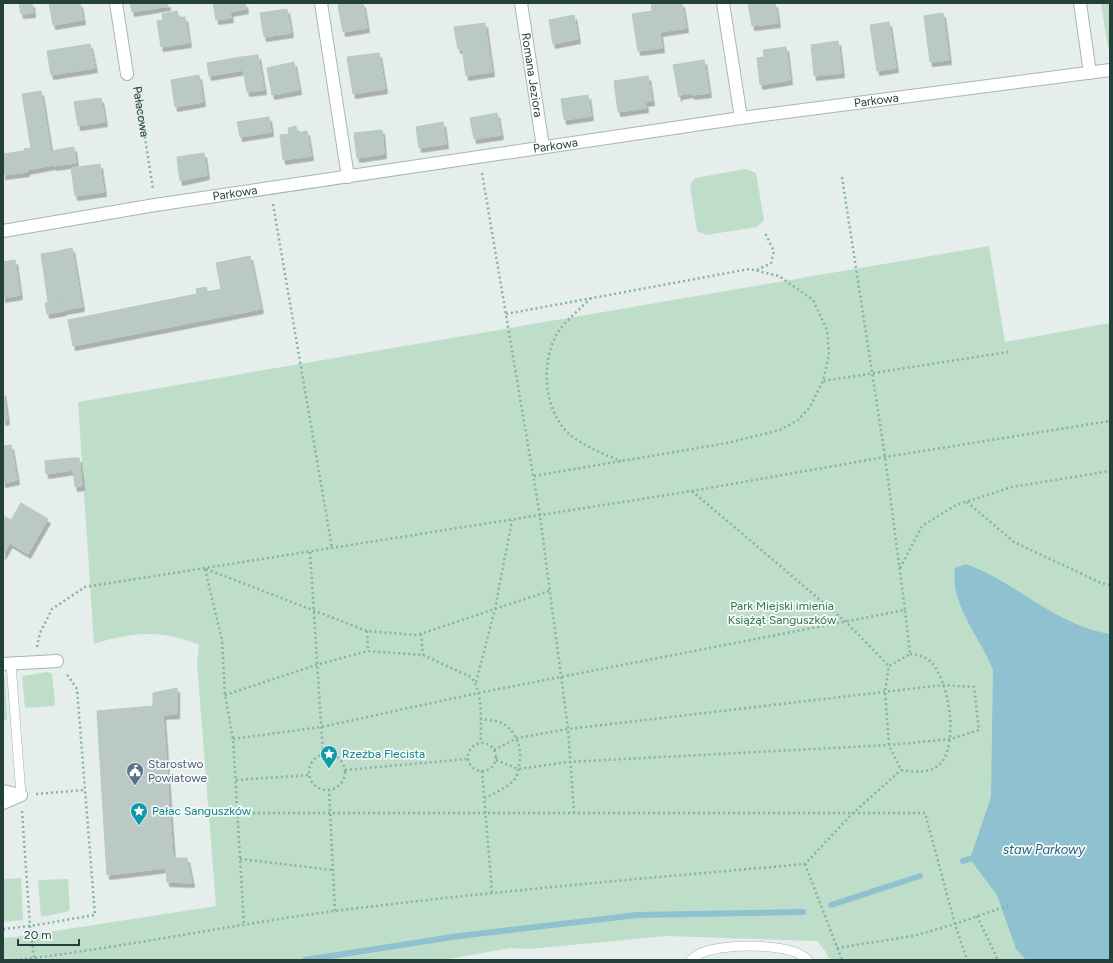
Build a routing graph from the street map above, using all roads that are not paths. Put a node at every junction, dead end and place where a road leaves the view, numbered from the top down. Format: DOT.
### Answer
graph roads {
  1 [pos="116,3"];
  2 [pos="321,3"];
  3 [pos="521,3"];
  4 [pos="723,3"];
  5 [pos="1080,3"];
  6 [pos="1110,70"];
  7 [pos="1090,73"];
  8 [pos="127,74"];
  9 [pos="741,118"];
  10 [pos="543,148"];
  11 [pos="348,176"];
  12 [pos="3,231"];
  13 [pos="57,661"];
  14 [pos="7,664"];
  15 [pos="3,791"];
  16 [pos="22,795"];
  17 [pos="3,796"];
  18 [pos="3,803"];
  19 [pos="691,960"];
  20 [pos="808,960"];
  1 -- 8 [label="street, Pałacowa"];
  2 -- 11 [label="street"];
  3 -- 10 [label="street, Romana Jeziora"];
  4 -- 9 [label="street"];
  5 -- 7 [label="street"];
  6 -- 7 [label="street, Parkowa"];
  7 -- 9 [label="street, Parkowa"];
  9 -- 10 [label="street, Parkowa"];
  10 -- 11 [label="street, Parkowa"];
  11 -- 12 [label="street, Parkowa"];
  13 -- 14 [label="street"];
  14 -- 16 [label="lane"];
  15 -- 16 [label="street"];
  16 -- 17 [label="lane"];
  16 -- 18 [label="street"];
  19 -- 20 [label="lane"];
}
